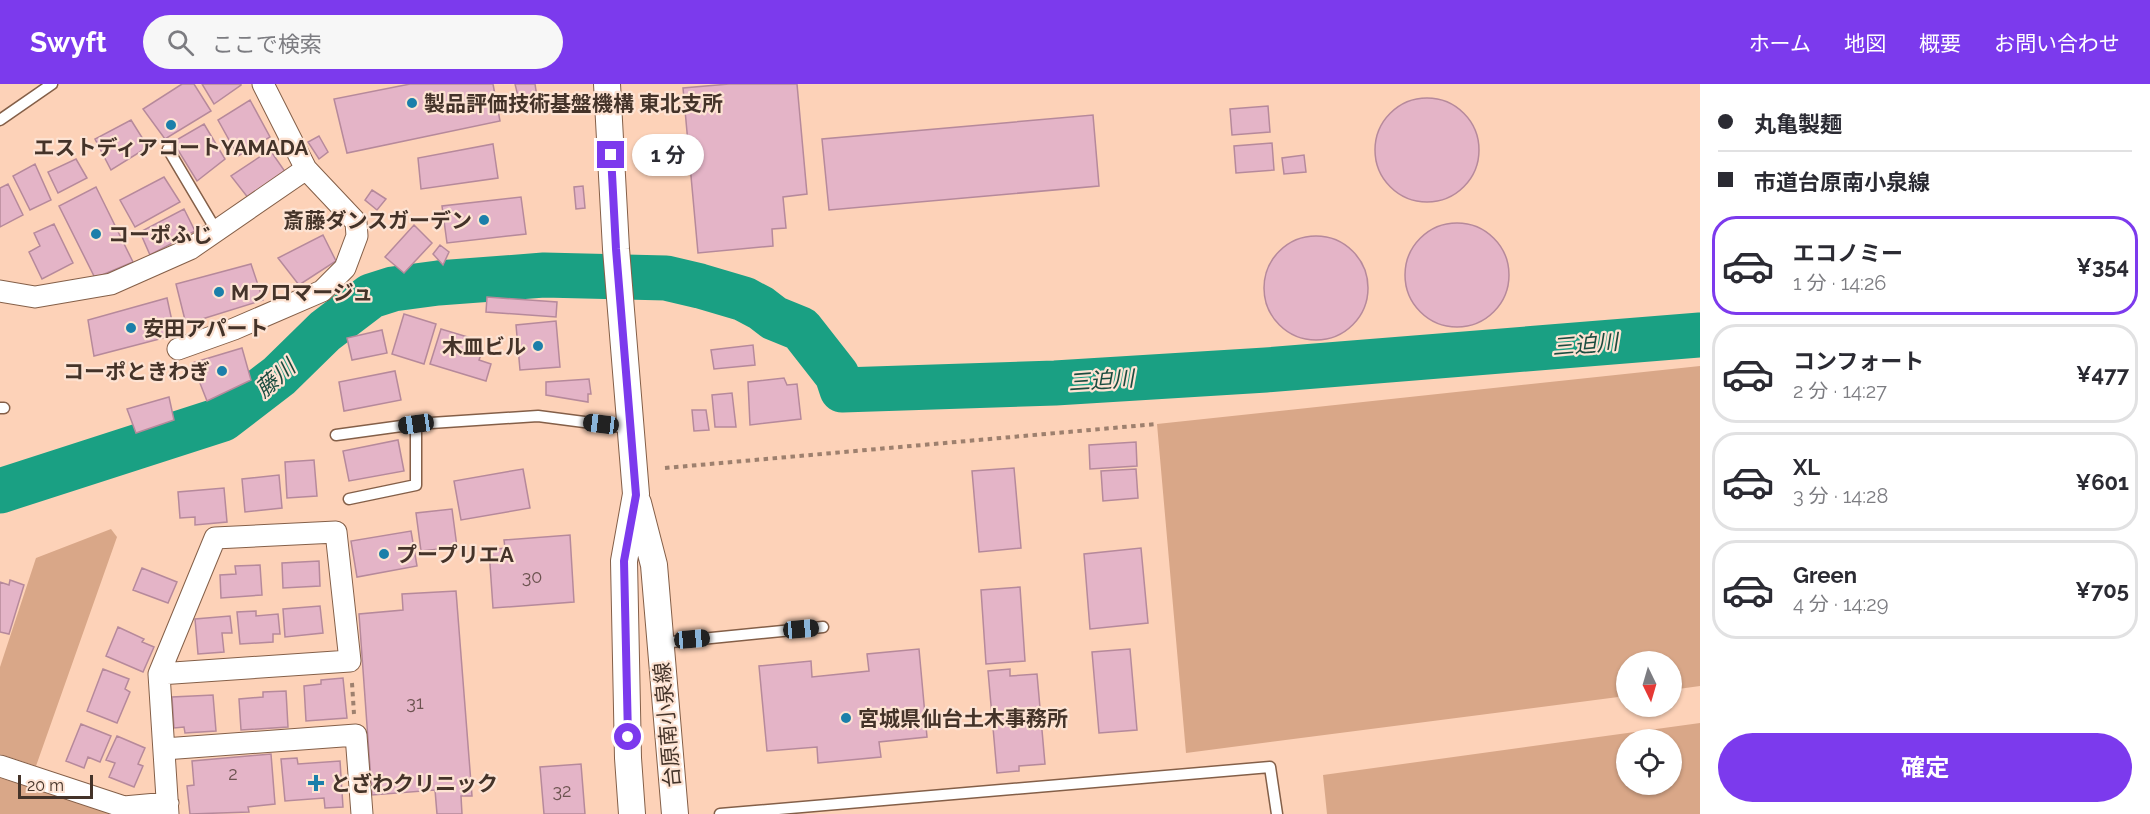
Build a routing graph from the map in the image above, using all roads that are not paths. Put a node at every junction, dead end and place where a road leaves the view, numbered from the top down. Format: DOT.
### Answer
graph roads {
  1 [pos="52,84"];
  2 [pos="263,84"];
  3 [pos="607,84"];
  4 [pos="0,120"];
  5 [pos="168,149"];
  6 [pos="306,169"];
  7 [pos="216,230"];
  8 [pos="0,291"];
  9 [pos="178,349"];
  10 [pos="416,424"];
  11 [pos="631,428"];
  12 [pos="336,435"];
  13 [pos="636,495"];
  14 [pos="349,499"];
  15 [pos="823,627"];
  16 [pos="660,643"];
  17 [pos="159,674"];
  18 [pos="164,749"];
  19 [pos="0,766"];
  20 [pos="168,809"];
  21 [pos="362,814"];
  22 [pos="632,814"];
  23 [pos="675,814"];
  24 [pos="720,814"];
  25 [pos="1276,814"];
  1 -- 4 [label="lane"];
  2 -- 6 [label="street"];
  3 -- 11 [label="street"];
  5 -- 7 [label="lane"];
  6 -- 7 [label="street"];
  6 -- 9 [label="street"];
  7 -- 8 [label="street"];
  10 -- 11 [label="lane"];
  10 -- 12 [label="lane"];
  10 -- 14 [label="lane"];
  11 -- 13 [label="street"];
  13 -- 16 [label="street, 台原南小泉線"];
  13 -- 22 [label="street"];
  15 -- 16 [label="lane"];
  16 -- 23 [label="street, 台原南小泉線"];
  17 -- 17 [label="street"];
  17 -- 18 [label="street"];
  18 -- 20 [label="street"];
  18 -- 21 [label="street"];
  19 -- 20 [label="street"];
  24 -- 25 [label="lane"];
}
